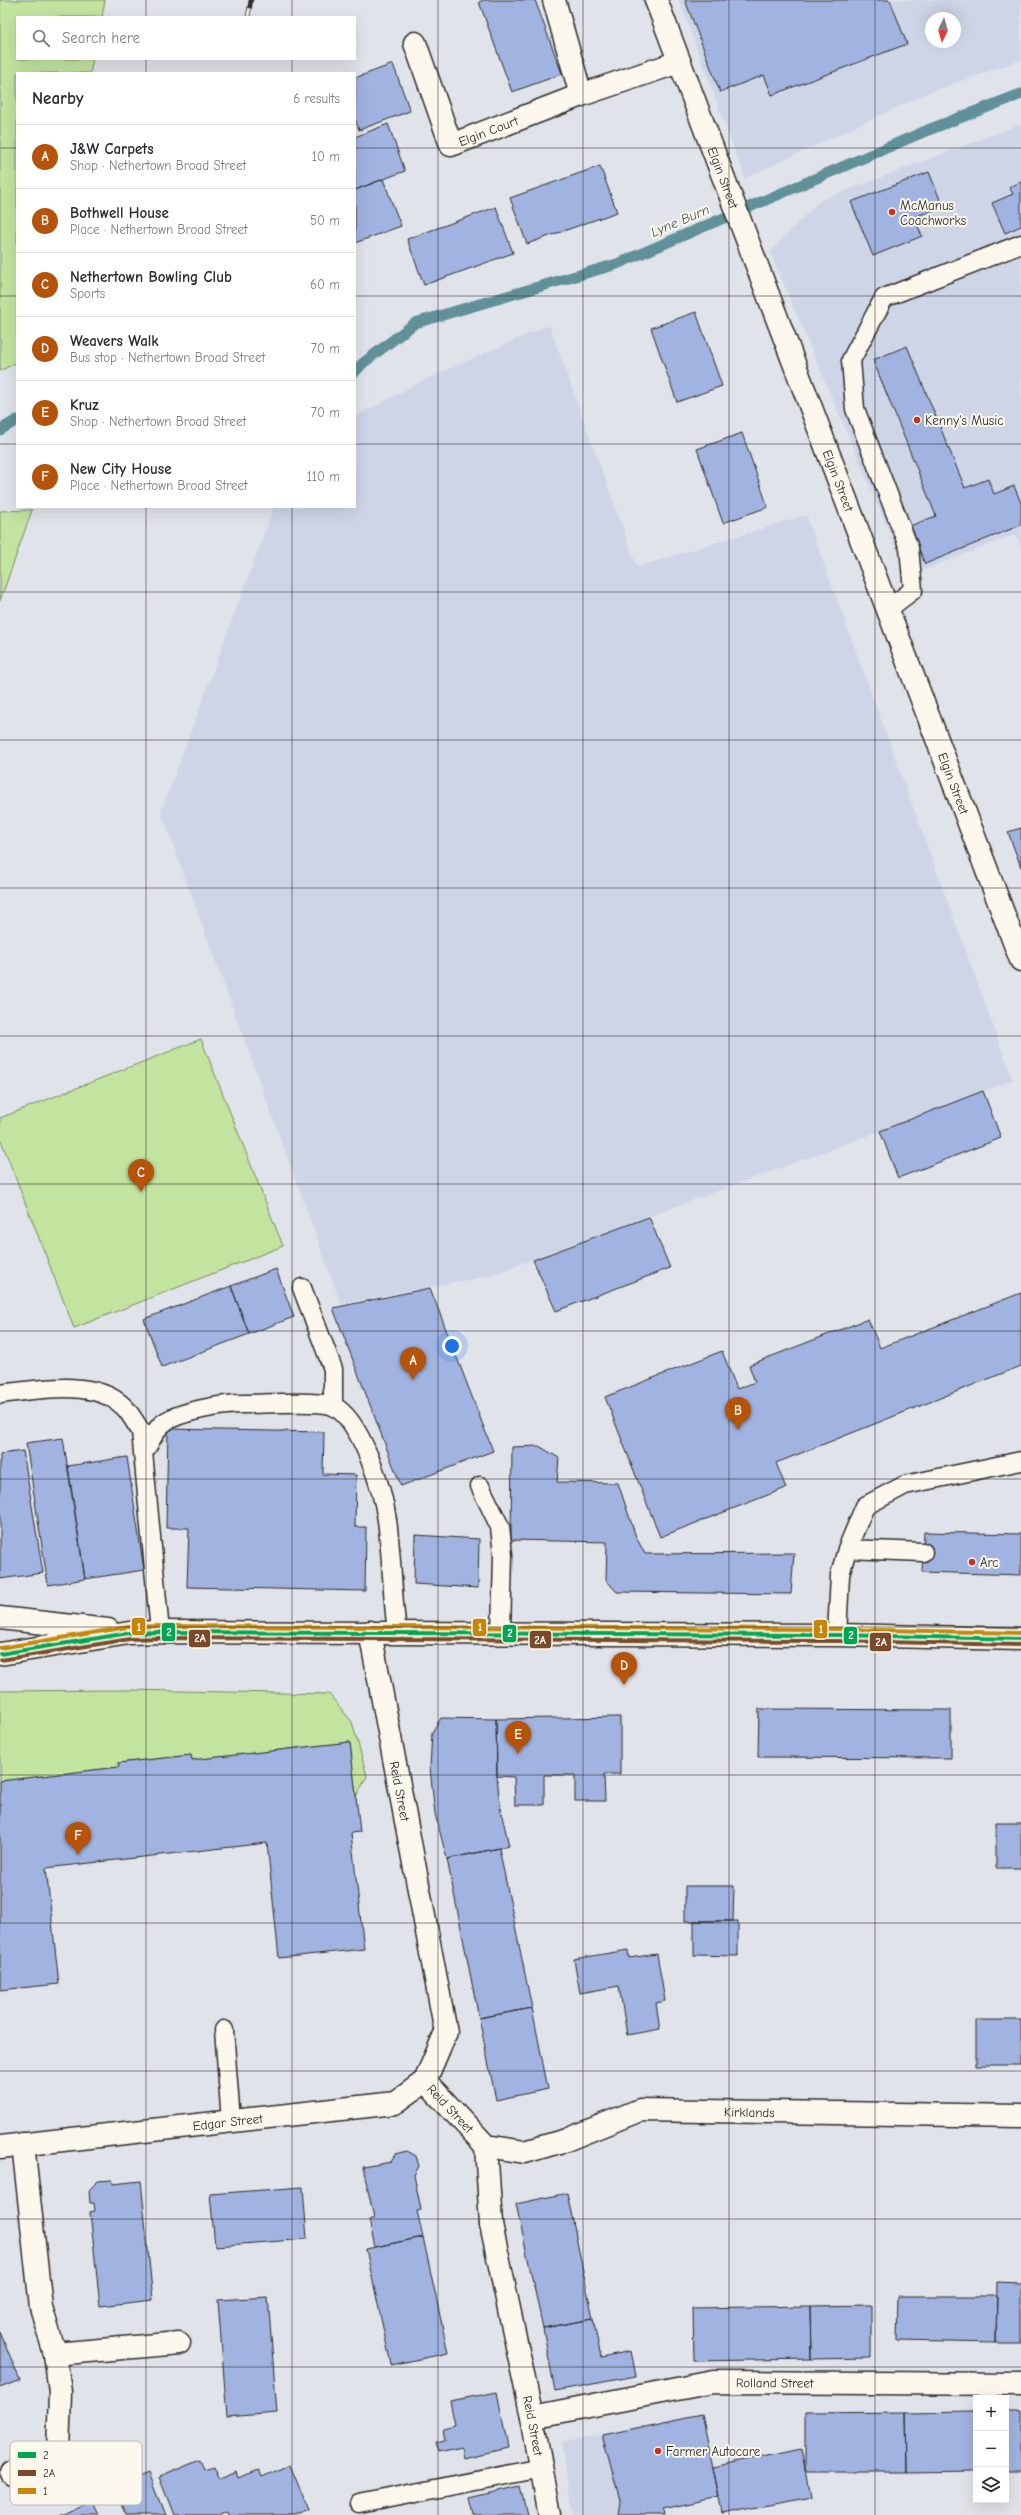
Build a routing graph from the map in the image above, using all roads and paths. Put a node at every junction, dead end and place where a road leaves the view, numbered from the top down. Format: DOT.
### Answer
graph roads {
  1 [pos="554,0"];
  2 [pos="656,0"];
  3 [pos="415,43"];
  4 [pos="679,62"];
  5 [pos="581,95"];
  6 [pos="1021,244"];
  7 [pos="888,609"];
  8 [pos="1021,960"];
  9 [pos="302,1288"];
  10 [pos="0,1394"];
  11 [pos="333,1406"];
  12 [pos="143,1453"];
  13 [pos="1021,1461"];
  14 [pos="480,1486"];
  15 [pos="846,1549"];
  16 [pos="923,1552"];
  17 [pos="0,1618"];
  18 [pos="160,1632"];
  19 [pos="370,1632"];
  20 [pos="397,1632"];
  21 [pos="129,1633"];
  22 [pos="501,1633"];
  23 [pos="837,1636"];
  24 [pos="1021,1639"];
  25 [pos="0,1654"];
  26 [pos="224,2030"];
  27 [pos="425,2081"];
  28 [pos="1021,2116"];
  29 [pos="231,2121"];
  30 [pos="23,2144"];
  31 [pos="486,2146"];
  32 [pos="0,2147"];
  33 [pos="179,2343"];
  34 [pos="55,2354"];
  35 [pos="1021,2384"];
  36 [pos="532,2417"];
  37 [pos="58,2441"];
  38 [pos="542,2468"];
  39 [pos="359,2504"];
  40 [pos="550,2515"];
  1 -- 5 [label="street"];
  2 -- 4 [label="street, Elgin Street"];
  3 -- 5 [label="street, Elgin Court"];
  4 -- 5 [label="street, Elgin Court"];
  4 -- 7 [label="street, Elgin Street"];
  6 -- 7 [label="lane"];
  7 -- 8 [label="street, Elgin Street"];
  9 -- 11 [label="lane"];
  10 -- 12 [label="lane"];
  11 -- 12 [label="lane"];
  11 -- 20 [label="lane"];
  12 -- 18 [label="lane"];
  13 -- 15 [label="lane"];
  14 -- 22 [label="lane"];
  15 -- 16 [label="lane"];
  15 -- 23 [label="lane"];
  17 -- 21 [label="street"];
  18 -- 19 [label="street"];
  18 -- 21 [label="street"];
  19 -- 20 [label="street"];
  19 -- 27 [label="street, Reid Street"];
  20 -- 22 [label="street"];
  21 -- 25 [label="street"];
  22 -- 23 [label="street"];
  23 -- 24 [label="street"];
  26 -- 29 [label="lane"];
  27 -- 29 [label="street, Edgar Street"];
  27 -- 31 [label="street, Reid Street"];
  28 -- 31 [label="street, Kirklands"];
  29 -- 30 [label="street, Edgar Street"];
  30 -- 32 [label="street, Edgar Street"];
  30 -- 34 [label="street"];
  31 -- 36 [label="street, Reid Street"];
  33 -- 34 [label="street"];
  34 -- 37 [label="street"];
  35 -- 36 [label="street, Rolland Street"];
  36 -- 38 [label="street, Reid Street"];
  38 -- 39 [label="lane"];
  38 -- 40 [label="street, Reid Street"];
}
